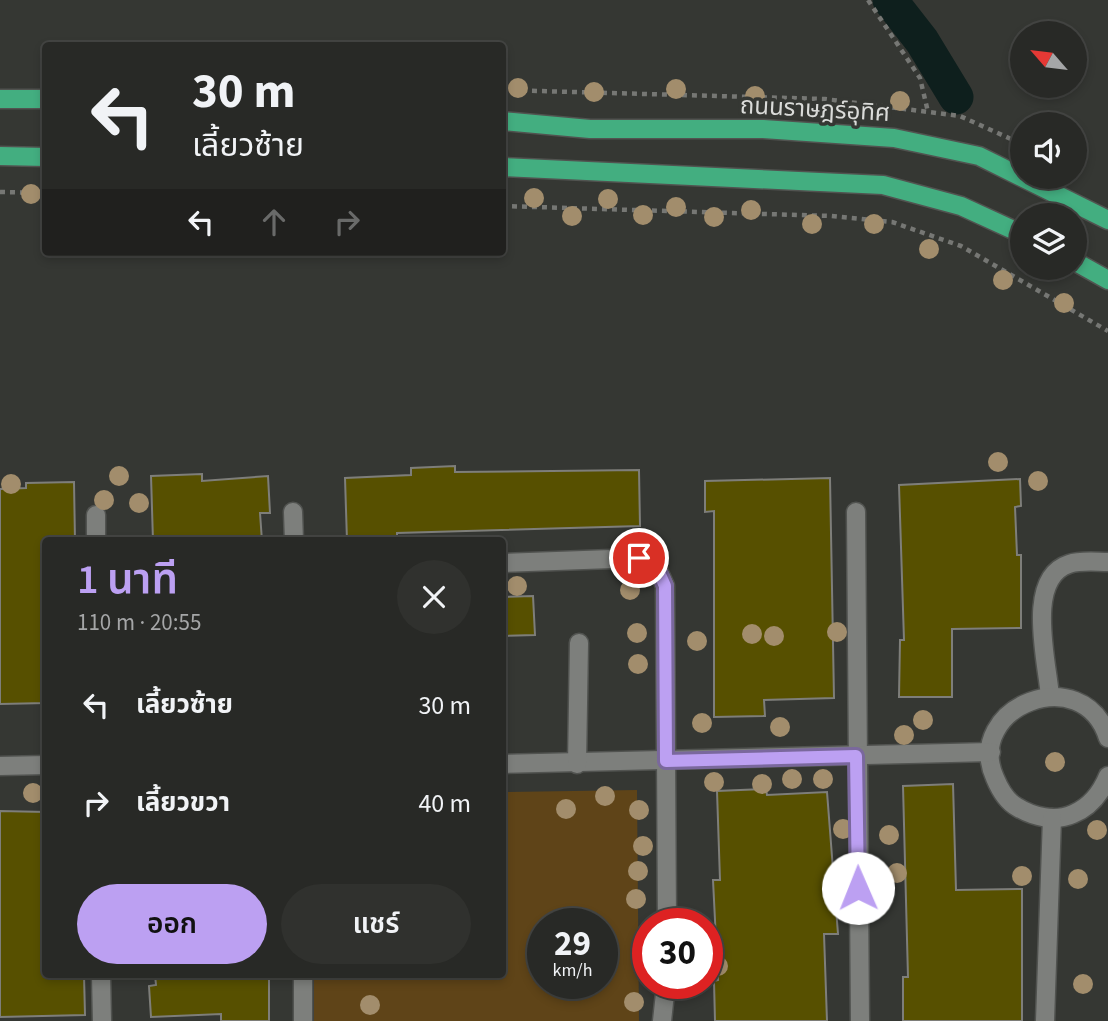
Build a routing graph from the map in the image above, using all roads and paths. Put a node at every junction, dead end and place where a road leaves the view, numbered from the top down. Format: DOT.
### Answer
graph roads {
  1 [pos="868,0"];
  2 [pos="0,99"];
  3 [pos="42,99"];
  4 [pos="928,112"];
  5 [pos="506,121"];
  6 [pos="0,156"];
  7 [pos="42,157"];
  8 [pos="506,167"];
  9 [pos="0,192"];
  10 [pos="42,193"];
  11 [pos="506,206"];
  12 [pos="1108,220"];
  13 [pos="1010,228"];
  14 [pos="1087,268"];
  15 [pos="1108,280"];
  16 [pos="1108,331"];
  17 [pos="293,512"];
  18 [pos="856,512"];
  19 [pos="96,515"];
  20 [pos="96,537"];
  21 [pos="294,537"];
  22 [pos="1108,562"];
  23 [pos="506,563"];
  24 [pos="579,643"];
  25 [pos="1050,696"];
  26 [pos="1107,732"];
  27 [pos="991,752"];
  28 [pos="856,756"];
  29 [pos="666,761"];
  30 [pos="506,764"];
  31 [pos="577,764"];
  32 [pos="42,765"];
  33 [pos="0,766"];
  34 [pos="1108,776"];
  35 [pos="1052,818"];
  36 [pos="667,908"];
  37 [pos="101,978"];
  38 [pos="303,978"];
  39 [pos="664,999"];
  40 [pos="102,1021"];
  41 [pos="303,1021"];
  42 [pos="662,1021"];
  43 [pos="860,1021"];
  44 [pos="1045,1021"];
  1 -- 4 [label="path"];
  2 -- 3 [label="main road"];
  5 -- 12 [label="main road, ถนนราษฎร์อุทิศ"];
  6 -- 7 [label="main road"];
  8 -- 13 [label="main road"];
  9 -- 10 [label="path"];
  11 -- 16 [label="path"];
  14 -- 15 [label="main road"];
  17 -- 21 [label="street"];
  18 -- 28 [label="street"];
  19 -- 20 [label="street"];
  22 -- 25 [label="street"];
  23 -- 29 [label="street"];
  24 -- 31 [label="street"];
  25 -- 26 [label="street"];
  25 -- 27 [label="street"];
  27 -- 28 [label="street"];
  27 -- 35 [label="street"];
  28 -- 29 [label="street"];
  28 -- 43 [label="street"];
  29 -- 31 [label="street"];
  29 -- 36 [label="street"];
  30 -- 31 [label="street"];
  32 -- 33 [label="street"];
  34 -- 35 [label="street"];
  35 -- 44 [label="street"];
  37 -- 40 [label="street"];
  38 -- 41 [label="street"];
  39 -- 42 [label="street"];
}
